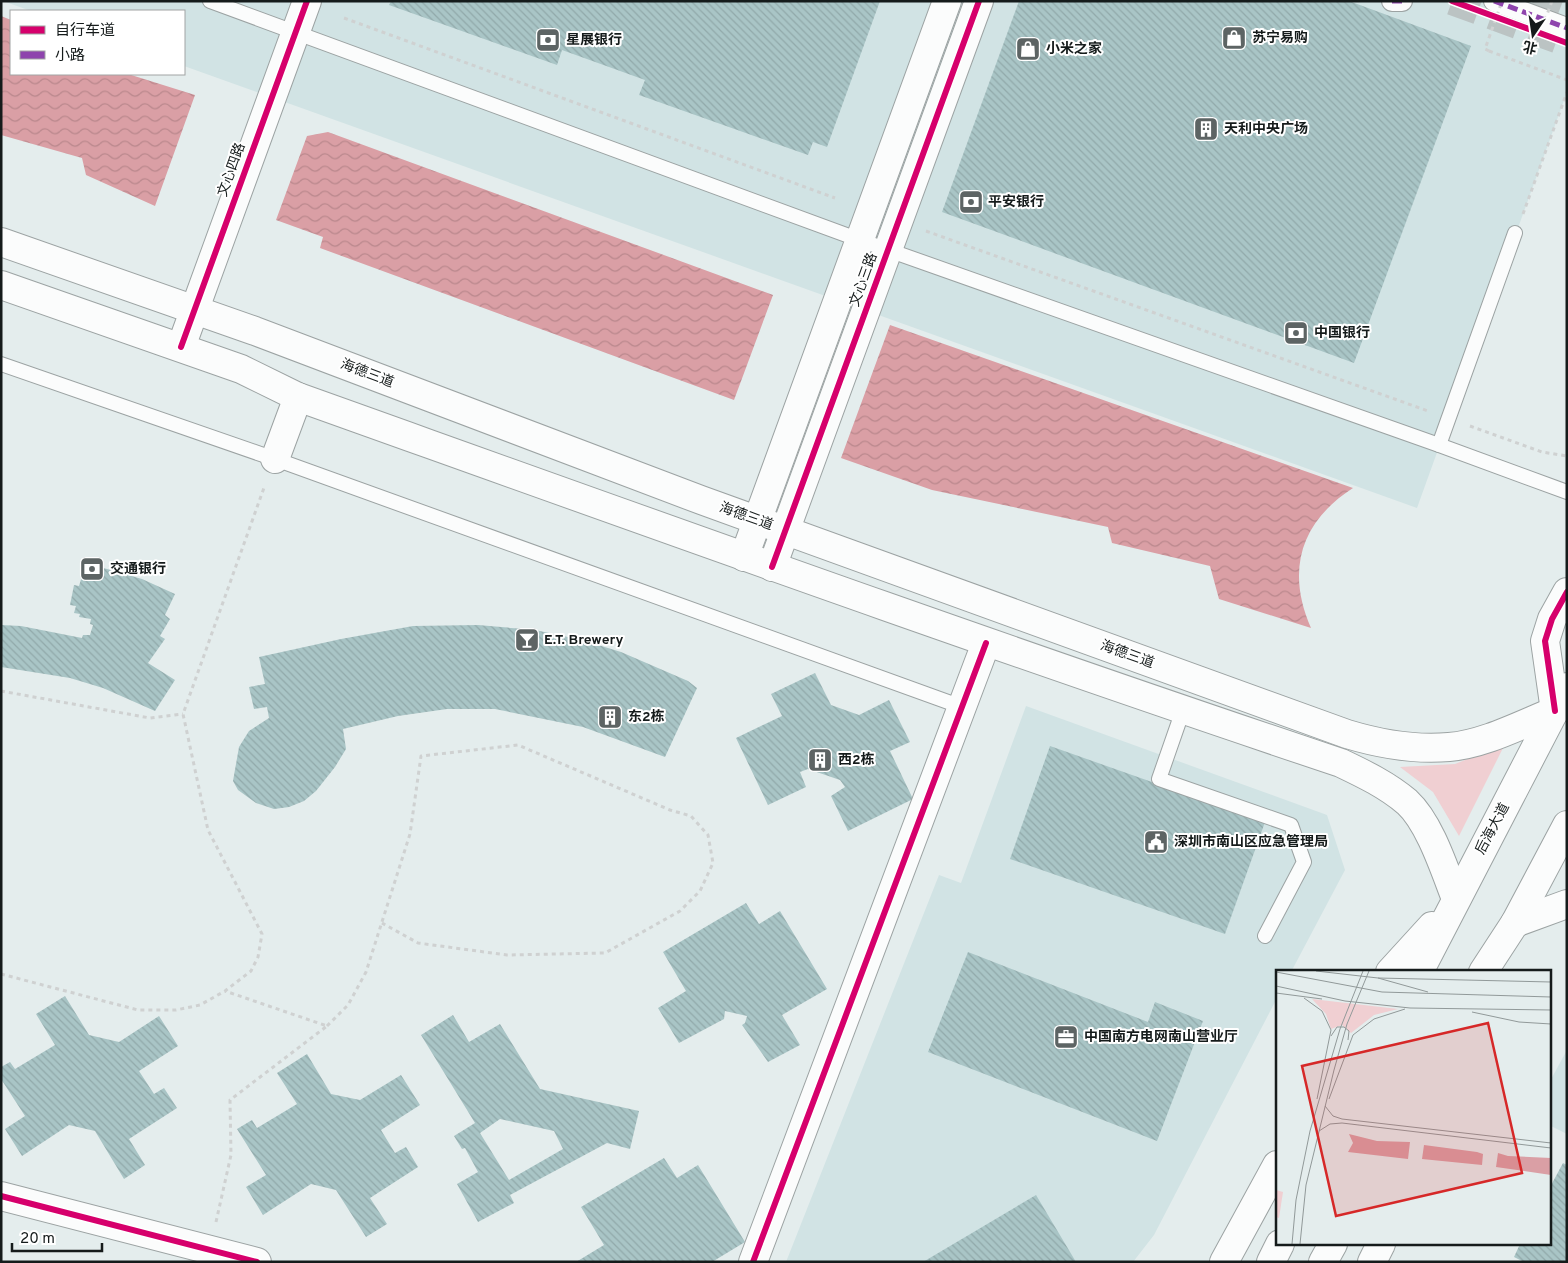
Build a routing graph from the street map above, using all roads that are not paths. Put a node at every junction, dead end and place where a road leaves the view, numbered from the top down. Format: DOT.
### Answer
graph roads {
  1 [pos="210,1"];
  2 [pos="307,1"];
  3 [pos="947,1"];
  4 [pos="978,1"];
  5 [pos="1392,1"];
  6 [pos="1402,1"];
  7 [pos="1497,3"];
  8 [pos="1567,28"];
  9 [pos="296,32"];
  10 [pos="1516,233"];
  11 [pos="860,240"];
  12 [pos="1,242"];
  13 [pos="888,250"];
  14 [pos="1,285"];
  15 [pos="195,310"];
  16 [pos="181,347"];
  17 [pos="1,364"];
  18 [pos="298,397"];
  19 [pos="1440,445"];
  20 [pos="275,459"];
  21 [pos="1567,492"];
  22 [pos="757,521"];
  23 [pos="785,531"];
  24 [pos="744,556"];
  25 [pos="772,566"];
  26 [pos="1567,592"];
  27 [pos="986,643"];
  28 [pos="1567,687"];
  29 [pos="962,707"];
  30 [pos="1183,710"];
  31 [pos="1554,711"];
  32 [pos="1567,825"];
  33 [pos="1456,899"];
  34 [pos="1567,904"];
  35 [pos="1515,923"];
  36 [pos="1266,936"];
  37 [pos="1392,970"];
  38 [pos="1420,970"];
  39 [pos="1485,970"];
  40 [pos="1503,970"];
  41 [pos="1276,1167"];
  42 [pos="1,1196"];
  43 [pos="1279,1246"];
  44 [pos="1331,1246"];
  45 [pos="1380,1246"];
  46 [pos="257,1262"];
  47 [pos="753,1262"];
  48 [pos="1224,1262"];
  49 [pos="1271,1262"];
  50 [pos="1323,1262"];
  51 [pos="1372,1262"];
  1 -- 9 [label="lane"];
  2 -- 9 [label="main road, 文心四路"];
  3 -- 11 [label="main road, 文心三路"];
  4 -- 13 [label="main road, 文心三路"];
  5 -- 6 [label="street"];
  7 -- 8 [label="street"];
  9 -- 11 [label="lane"];
  9 -- 15 [label="main road, 文心四路"];
  10 -- 19 [label="lane"];
  11 -- 13 [label="lane"];
  11 -- 22 [label="main road, 文心三路"];
  12 -- 15 [label="main road, 海德三道"];
  13 -- 19 [label="lane"];
  13 -- 23 [label="main road, 文心三路"];
  14 -- 16 [label="main road"];
  15 -- 16 [label="main road, 文心四路"];
  15 -- 22 [label="main road, 海德三道"];
  16 -- 18 [label="main road"];
  17 -- 20 [label="lane"];
  18 -- 20 [label="main road"];
  18 -- 24 [label="main road"];
  19 -- 21 [label="lane"];
  20 -- 29 [label="lane"];
  22 -- 23 [label="main road, 海德三道"];
  22 -- 24 [label="main road, 文心三路"];
  23 -- 25 [label="main road, 文心三路"];
  23 -- 31 [label="main road, 海德三道"];
  24 -- 25 [label="main road"];
  25 -- 27 [label="main road"];
  26 -- 31 [label="main road"];
  27 -- 29 [label="main road"];
  27 -- 30 [label="main road"];
  28 -- 31 [label="main road, 后海大道"];
  29 -- 47 [label="main road"];
  30 -- 33 [label="main road"];
  30 -- 36 [label="lane"];
  31 -- 33 [label="main road, 后海大道"];
  32 -- 35 [label="main road"];
  33 -- 37 [label="main road"];
  33 -- 38 [label="main road, 后海大道"];
  34 -- 35 [label="main road"];
  35 -- 39 [label="main road"];
  35 -- 40 [label="main road"];
  41 -- 48 [label="main road"];
  42 -- 46 [label="main road"];
  43 -- 49 [label="main road"];
  44 -- 50 [label="main road"];
  45 -- 51 [label="main road"];
}
